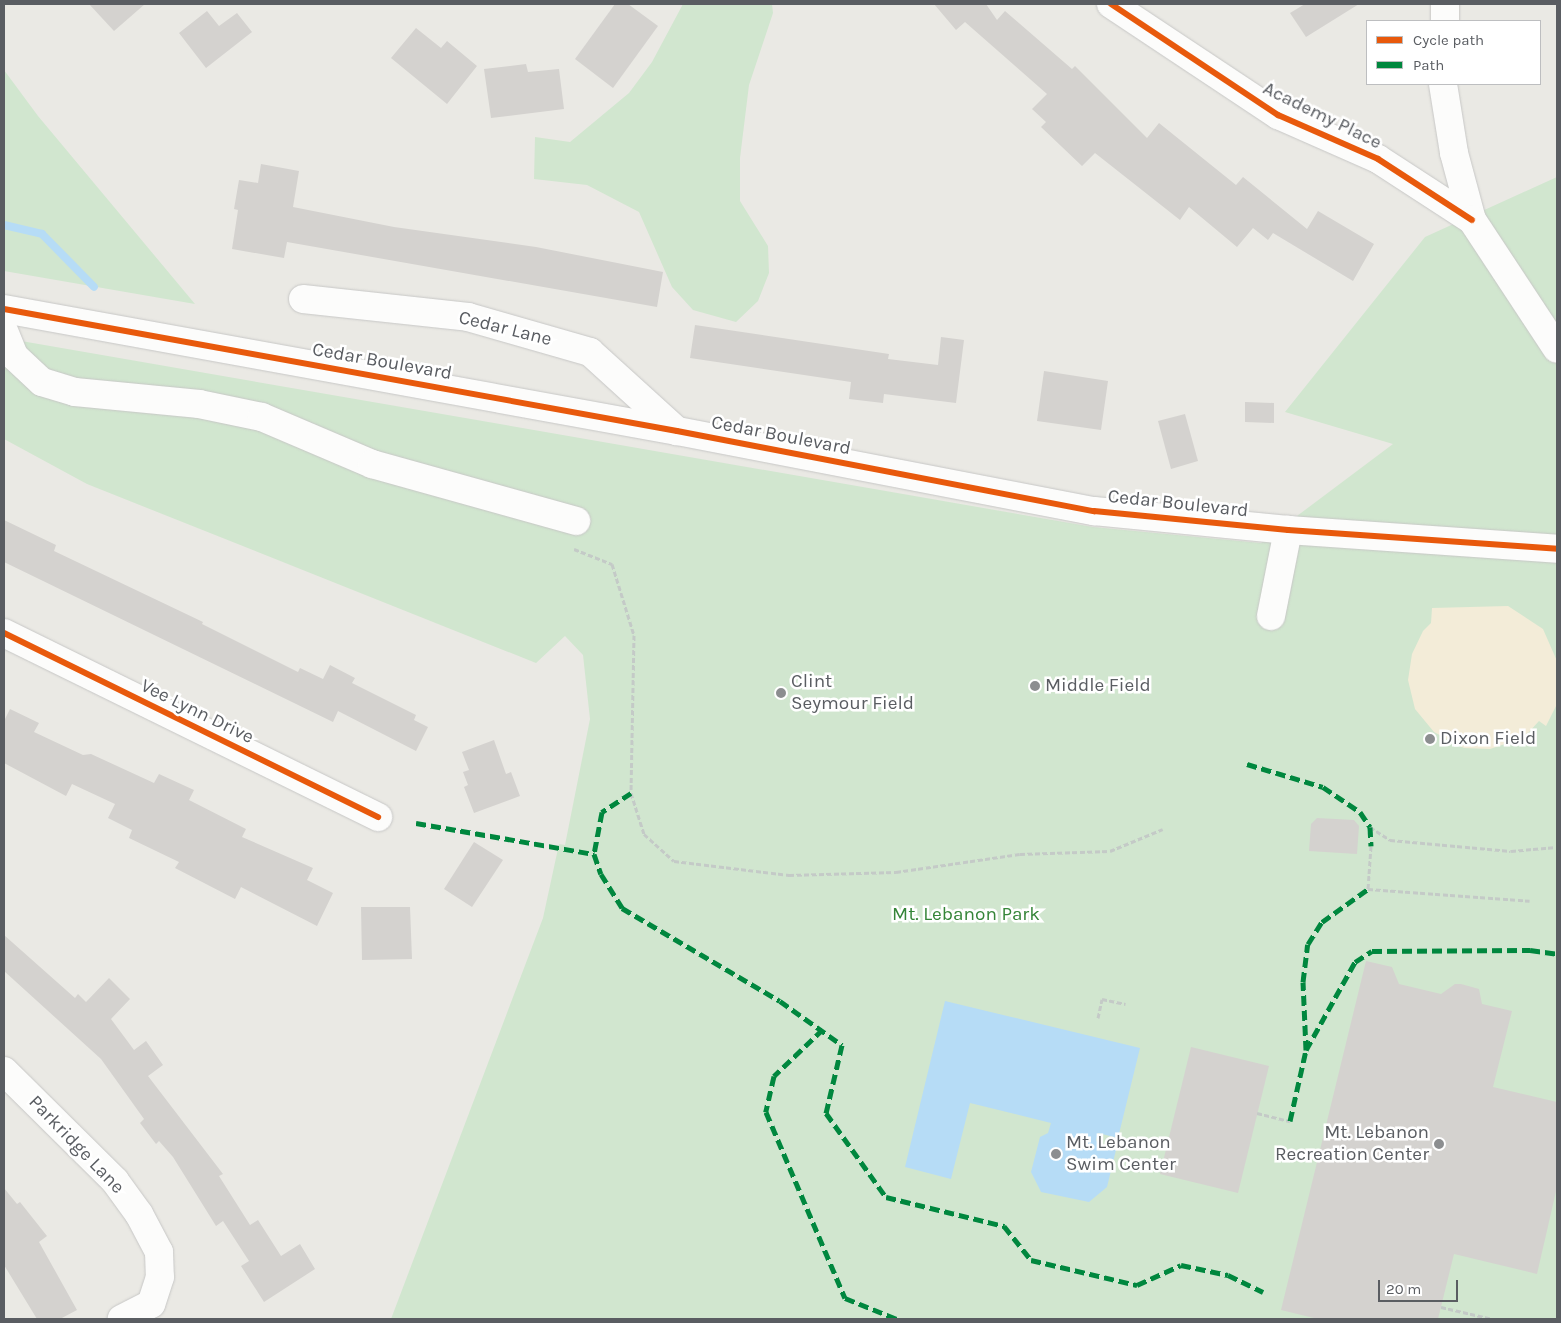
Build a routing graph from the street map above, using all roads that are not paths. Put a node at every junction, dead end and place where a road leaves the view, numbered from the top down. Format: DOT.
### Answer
graph roads {
  1 [pos="1111,4"];
  2 [pos="1445,4"];
  3 [pos="1445,20"];
  4 [pos="1443,85"];
  5 [pos="1472,220"];
  6 [pos="303,299"];
  7 [pos="4,309"];
  8 [pos="4,331"];
  9 [pos="1557,349"];
  10 [pos="677,431"];
  11 [pos="576,521"];
  12 [pos="1288,530"];
  13 [pos="1557,548"];
  14 [pos="1271,616"];
  15 [pos="4,633"];
  16 [pos="378,817"];
  17 [pos="4,1071"];
  18 [pos="122,1319"];
  1 -- 5 [label="street, Academy Place"];
  2 -- 3 [label="street"];
  4 -- 5 [label="street"];
  5 -- 9 [label="street"];
  6 -- 10 [label="street, Cedar Lane"];
  7 -- 10 [label="street, Cedar Boulevard"];
  8 -- 11 [label="street"];
  10 -- 12 [label="street, Cedar Boulevard"];
  12 -- 13 [label="street, Cedar Boulevard"];
  12 -- 14 [label="street"];
  15 -- 16 [label="street, Vee Lynn Drive"];
  17 -- 18 [label="street, Parkridge Lane"];
}
